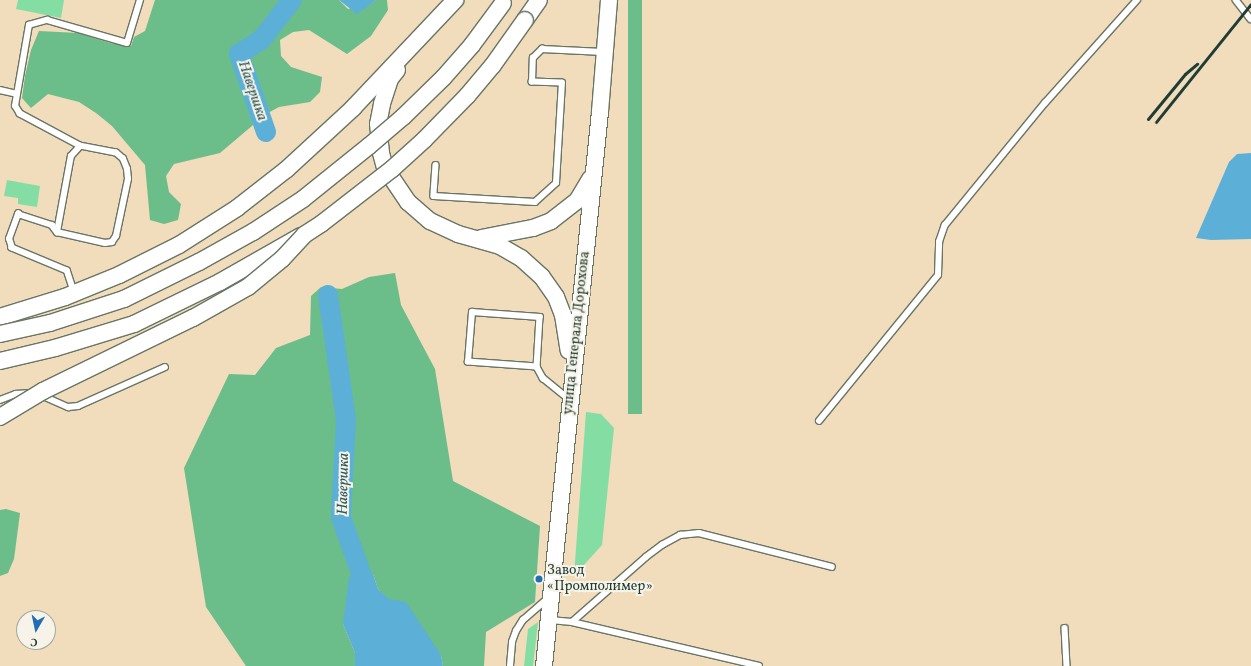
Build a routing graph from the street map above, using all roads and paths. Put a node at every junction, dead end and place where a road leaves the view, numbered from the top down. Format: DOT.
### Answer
graph roads {
  1 [pos="140,0"];
  2 [pos="455,0"];
  3 [pos="539,0"];
  4 [pos="609,0"];
  5 [pos="1137,0"];
  6 [pos="1236,0"];
  7 [pos="504,2"];
  8 [pos="1251,19"];
  9 [pos="410,48"];
  10 [pos="605,52"];
  11 [pos="0,90"];
  12 [pos="17,94"];
  13 [pos="80,146"];
  14 [pos="436,165"];
  15 [pos="594,168"];
  16 [pos="57,232"];
  17 [pos="304,235"];
  18 [pos="478,238"];
  19 [pos="74,293"];
  20 [pos="19,310"];
  21 [pos="0,312"];
  22 [pos="0,317"];
  23 [pos="0,334"];
  24 [pos="0,361"];
  25 [pos="165,367"];
  26 [pos="537,367"];
  27 [pos="572,379"];
  28 [pos="0,400"];
  29 [pos="570,400"];
  30 [pos="0,417"];
  31 [pos="819,421"];
  32 [pos="832,568"];
  33 [pos="550,596"];
  34 [pos="548,620"];
  35 [pos="572,622"];
  36 [pos="1065,628"];
  37 [pos="510,666"];
  38 [pos="544,666"];
  39 [pos="759,666"];
  40 [pos="1067,666"];
  1 -- 12 [label="lane"];
  2 -- 9 [label="main road"];
  3 -- 17 [label="main road, bridge"];
  4 -- 10 [label="main road, улица Генерала Дорохова"];
  5 -- 31 [label="lane"];
  6 -- 8 [label="lane"];
  7 -- 23 [label="main road, bridge"];
  9 -- 18 [label="main road"];
  9 -- 19 [label="main road"];
  10 -- 14 [label="lane"];
  10 -- 15 [label="main road, улица Генерала Дорохова"];
  11 -- 12 [label="lane"];
  12 -- 13 [label="lane"];
  13 -- 16 [label="lane"];
  13 -- 16 [label="lane"];
  15 -- 18 [label="main road"];
  15 -- 27 [label="main road, улица Генерала Дорохова"];
  16 -- 19 [label="lane"];
  17 -- 24 [label="main road"];
  17 -- 30 [label="main road, bridge"];
  18 -- 27 [label="main road"];
  19 -- 20 [label="main road"];
  20 -- 21 [label="main road"];
  20 -- 22 [label="main road"];
  25 -- 28 [label="lane"];
  26 -- 26 [label="lane"];
  26 -- 29 [label="lane"];
  27 -- 29 [label="main road, улица Генерала Дорохова"];
  29 -- 33 [label="main road, улица Генерала Дорохова"];
  32 -- 35 [label="lane"];
  33 -- 34 [label="main road, улица Генерала Дорохова"];
  33 -- 37 [label="lane"];
  34 -- 35 [label="lane"];
  34 -- 38 [label="main road, улица Генерала Дорохова"];
  35 -- 39 [label="lane"];
  36 -- 40 [label="lane"];
}
